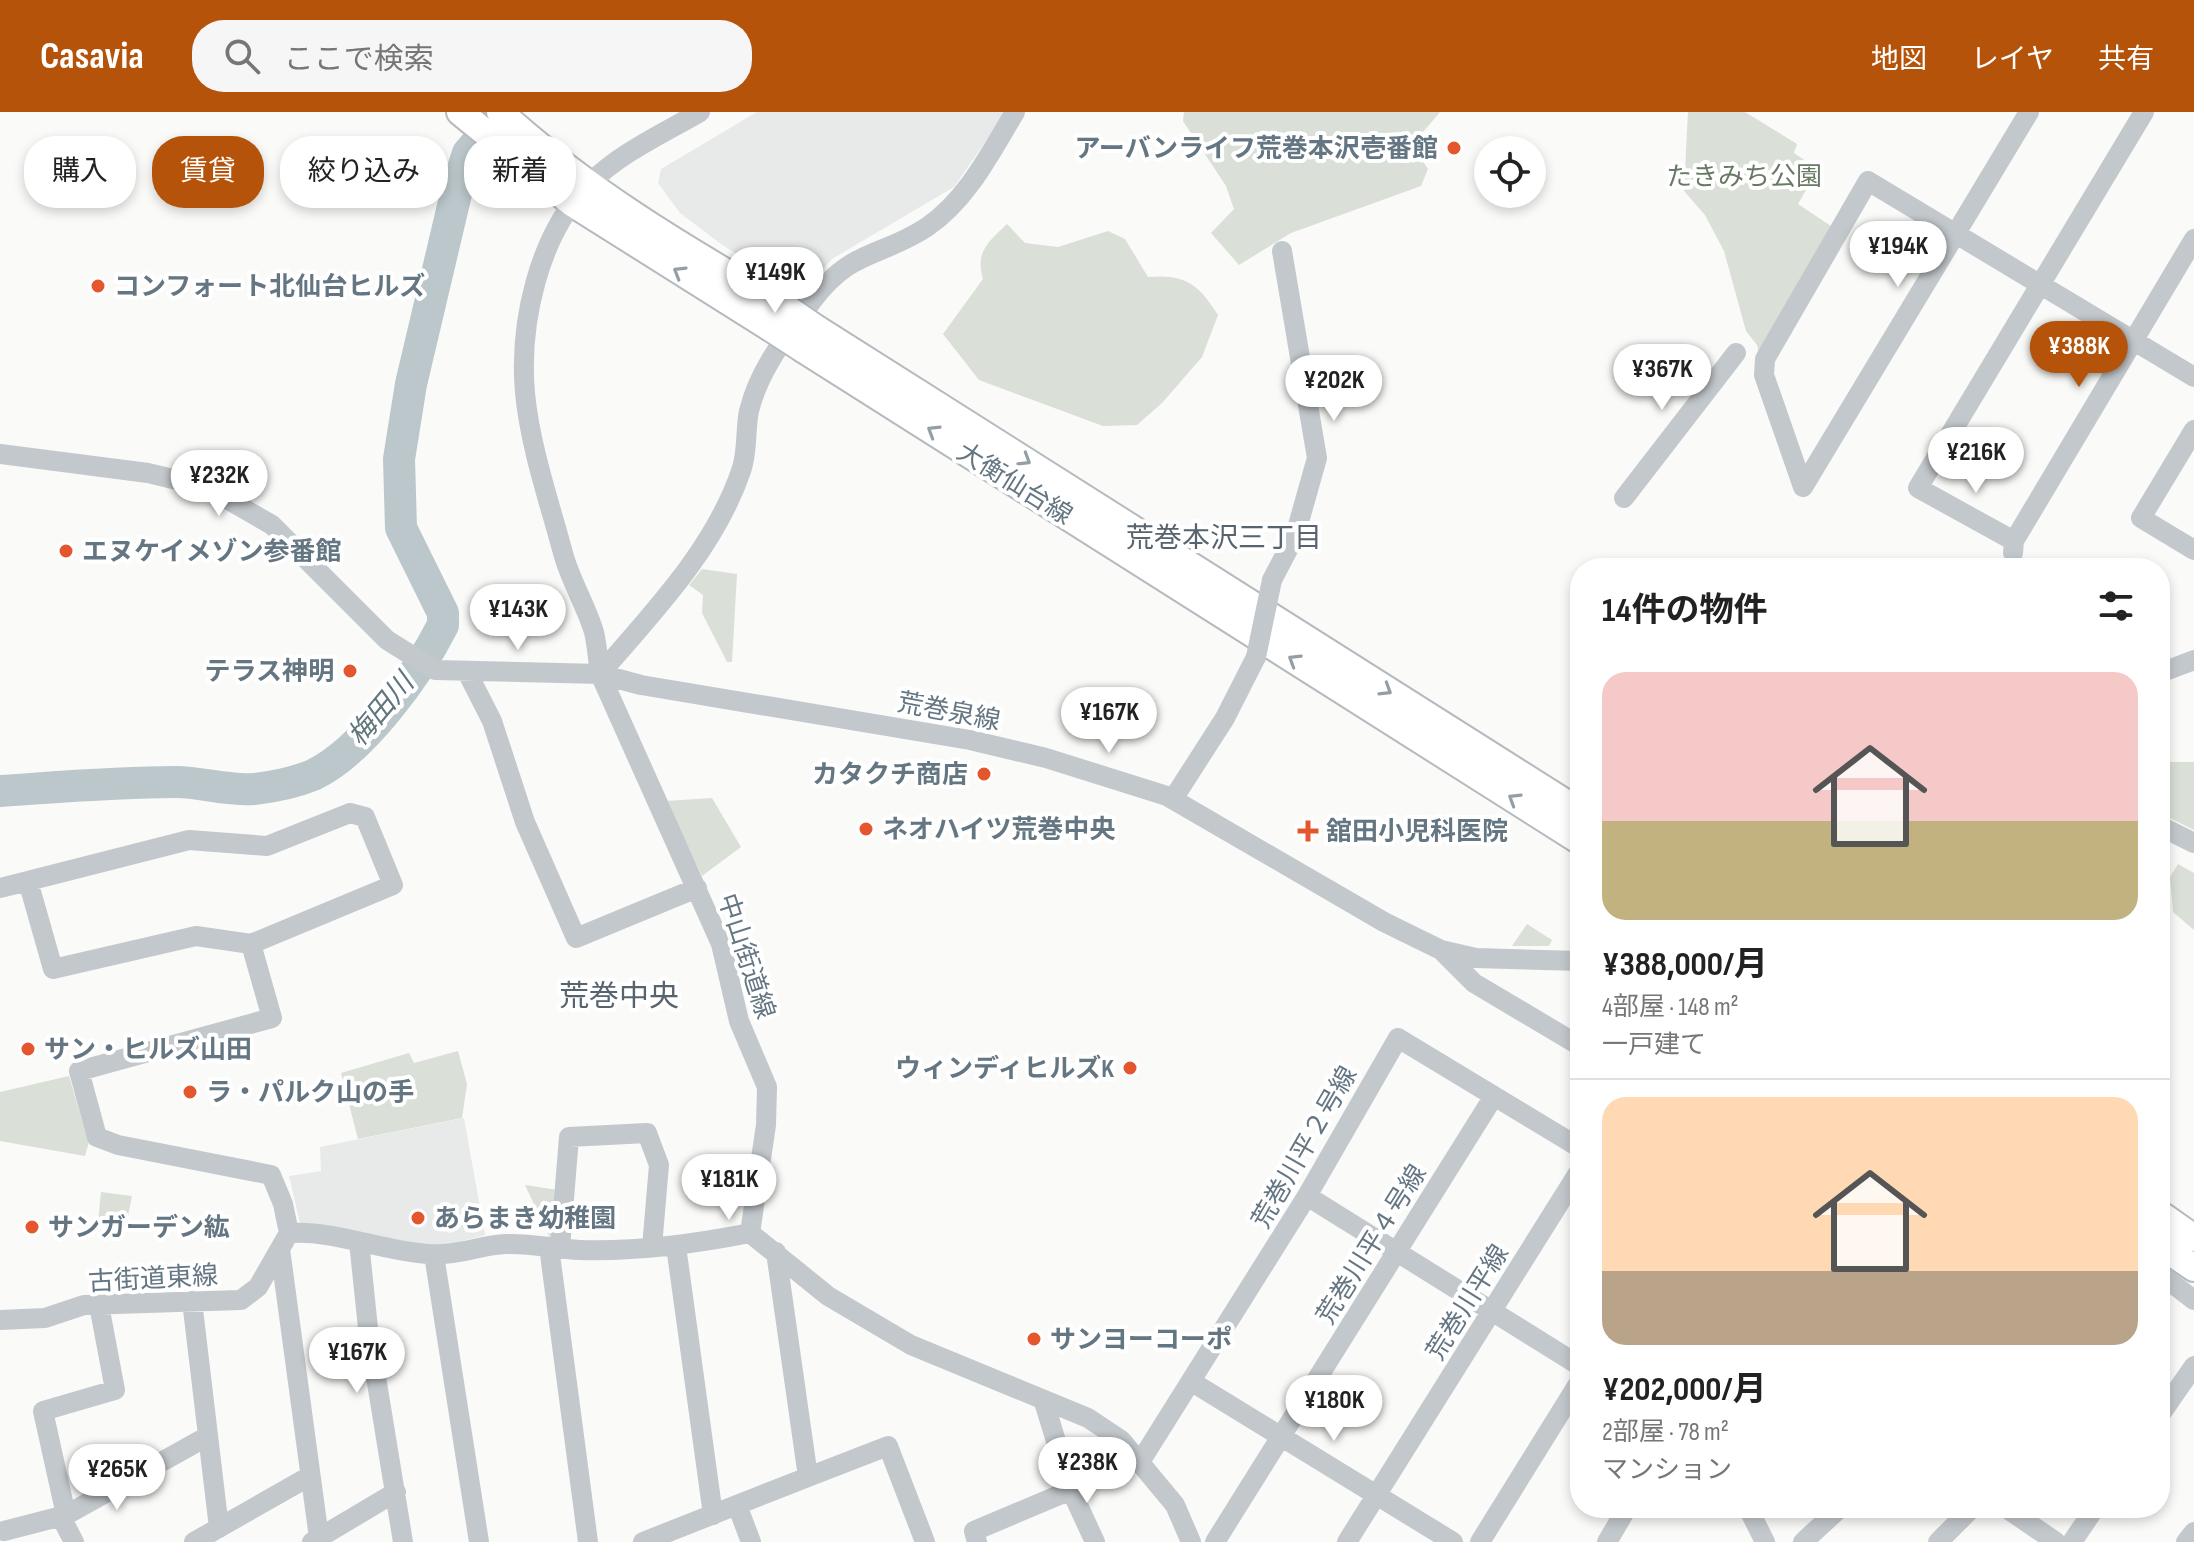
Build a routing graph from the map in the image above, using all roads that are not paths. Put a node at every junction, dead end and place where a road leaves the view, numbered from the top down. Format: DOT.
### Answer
graph roads {
  1 [pos="500,112"];
  2 [pos="700,112"];
  3 [pos="1015,112"];
  4 [pos="2029,112"];
  5 [pos="2144,112"];
  6 [pos="467,118"];
  7 [pos="504,136"];
  8 [pos="509,136"];
  9 [pos="576,190"];
  10 [pos="580,193"];
  11 [pos="1958,234"];
  12 [pos="2194,239"];
  13 [pos="1282,251"];
  14 [pos="2040,285"];
  15 [pos="810,339"];
  16 [pos="2133,341"];
  17 [pos="1736,353"];
  18 [pos="2194,377"];
  19 [pos="2194,430"];
  20 [pos="0,454"];
  21 [pos="1624,498"];
  22 [pos="2194,550"];
  23 [pos="2194,660"];
  24 [pos="2170,669"];
  25 [pos="467,672"];
  26 [pos="600,674"];
  27 [pos="1173,799"];
  28 [pos="1570,806"];
  29 [pos="2170,831"];
  30 [pos="1570,834"];
  31 [pos="2194,843"];
  32 [pos="28,881"];
  33 [pos="0,888"];
  34 [pos="697,888"];
  35 [pos="251,944"];
  36 [pos="1441,950"];
  37 [pos="1570,961"];
  38 [pos="1570,1040"];
  39 [pos="1494,1096"];
  40 [pos="1570,1142"];
  41 [pos="1570,1186"];
  42 [pos="1307,1196"];
  43 [pos="2170,1221"];
  44 [pos="750,1233"];
  45 [pos="2194,1238"];
  46 [pos="284,1241"];
  47 [pos="359,1242"];
  48 [pos="676,1246"];
  49 [pos="555,1247"];
  50 [pos="652,1247"];
  51 [pos="1395,1251"];
  52 [pos="776,1252"];
  53 [pos="2170,1252"];
  54 [pos="434,1255"];
  55 [pos="2194,1268"];
  56 [pos="2170,1282"];
  57 [pos="2194,1300"];
  58 [pos="192,1301"];
  59 [pos="99,1305"];
  60 [pos="1494,1309"];
  61 [pos="0,1320"];
  62 [pos="1570,1359"];
  63 [pos="2194,1366"];
  64 [pos="1192,1382"];
  65 [pos="1570,1397"];
  66 [pos="2170,1401"];
  67 [pos="1044,1402"];
  68 [pos="208,1436"];
  69 [pos="1283,1438"];
  70 [pos="1140,1462"];
  71 [pos="310,1476"];
  72 [pos="808,1477"];
  73 [pos="1071,1490"];
  74 [pos="396,1492"];
  75 [pos="1376,1495"];
  76 [pos="737,1505"];
  77 [pos="713,1515"];
  78 [pos="64,1516"];
  79 [pos="1621,1518"];
  80 [pos="1753,1518"];
  81 [pos="1829,1518"];
  82 [pos="1962,1518"];
  83 [pos="2021,1518"];
  84 [pos="2088,1518"];
  85 [pos="219,1528"];
  86 [pos="4,1531"];
  87 [pos="2194,1532"];
  88 [pos="315,1540"];
  89 [pos="656,1540"];
  90 [pos="74,1542"];
  91 [pos="194,1542"];
  92 [pos="403,1542"];
  93 [pos="479,1542"];
  94 [pos="588,1542"];
  95 [pos="751,1542"];
  96 [pos="925,1542"];
  97 [pos="977,1542"];
  98 [pos="1095,1542"];
  99 [pos="1191,1542"];
  100 [pos="1215,1542"];
  101 [pos="1347,1542"];
  102 [pos="1453,1542"];
  103 [pos="1480,1542"];
  104 [pos="1607,1542"];
  105 [pos="1765,1542"];
  106 [pos="1803,1542"];
  107 [pos="1938,1542"];
  108 [pos="2056,1542"];
  109 [pos="2072,1542"];
  110 [pos="2186,1542"];
  1 -- 8 [label="main road, 大衡仙台線"];
  2 -- 10 [label="street"];
  3 -- 26 [label="street"];
  4 -- 11 [label="street"];
  5 -- 14 [label="street"];
  6 -- 7 [label="main road, 大衡仙台線"];
  9 -- 10 [label="main road, 大衡仙台線"];
  10 -- 15 [label="main road, 大衡仙台線, bridge"];
  10 -- 26 [label="street, 中山街道線"];
  11 -- 11 [label="street"];
  11 -- 14 [label="street"];
  12 -- 16 [label="street"];
  13 -- 27 [label="street, bridge"];
  14 -- 16 [label="street"];
  14 -- 16 [label="street"];
  15 -- 28 [label="main road, 大衡仙台線, one-way"];
  30 -- 15 [label="main road, 大衡仙台線, one-way"];
  16 -- 18 [label="street"];
  17 -- 21 [label="street"];
  19 -- 22 [label="street"];
  20 -- 25 [label="street, 荒巻泉線"];
  23 -- 24 [label="street"];
  25 -- 26 [label="street, 荒巻泉線"];
  25 -- 34 [label="street"];
  26 -- 27 [label="street, 荒巻泉線"];
  26 -- 34 [label="street, 中山街道線"];
  27 -- 36 [label="street, 荒巻泉線"];
  29 -- 31 [label="street"];
  32 -- 33 [label="street"];
  32 -- 35 [label="street"];
  32 -- 35 [label="street"];
  34 -- 44 [label="street, 中山街道線"];
  35 -- 46 [label="street"];
  36 -- 37 [label="street, 荒巻泉線"];
  36 -- 38 [label="street"];
  39 -- 40 [label="street, 荒巻川平２号線"];
  39 -- 42 [label="street, 荒巻川平２号線"];
  39 -- 51 [label="street, 荒巻川平４号線"];
  41 -- 60 [label="street, 荒巻川平線"];
  42 -- 51 [label="street"];
  42 -- 64 [label="street, 荒巻川平２号線"];
  43 -- 45 [label="main road"];
  44 -- 48 [label="street"];
  44 -- 52 [label="street"];
  46 -- 47 [label="street"];
  46 -- 58 [label="street, 古街道東線"];
  46 -- 71 [label="street"];
  47 -- 54 [label="street"];
  47 -- 74 [label="street"];
  48 -- 50 [label="street"];
  48 -- 77 [label="street"];
  49 -- 50 [label="street"];
  49 -- 50 [label="street"];
  49 -- 54 [label="street"];
  49 -- 94 [label="street"];
  51 -- 60 [label="street"];
  51 -- 69 [label="street, 荒巻川平４号線"];
  52 -- 67 [label="street"];
  52 -- 72 [label="street"];
  53 -- 55 [label="main road"];
  54 -- 93 [label="street"];
  56 -- 57 [label="street"];
  58 -- 59 [label="street, 古街道東線"];
  58 -- 68 [label="street"];
  59 -- 61 [label="street, 古街道東線"];
  59 -- 78 [label="street"];
  60 -- 62 [label="street"];
  60 -- 75 [label="street, 荒巻川平線"];
  63 -- 66 [label="street"];
  64 -- 69 [label="street"];
  64 -- 70 [label="street, 荒巻川平２号線"];
  65 -- 103 [label="street"];
  67 -- 70 [label="street"];
  67 -- 73 [label="street"];
  68 -- 78 [label="street"];
  68 -- 85 [label="street"];
  69 -- 75 [label="street"];
  69 -- 100 [label="street, 荒巻川平４号線"];
  70 -- 99 [label="street"];
  71 -- 85 [label="street"];
  71 -- 88 [label="street"];
  72 -- 76 [label="street"];
  72 -- 96 [label="street"];
  73 -- 97 [label="street"];
  73 -- 98 [label="street"];
  74 -- 88 [label="street"];
  74 -- 92 [label="street"];
  75 -- 101 [label="street, 荒巻川平線"];
  75 -- 102 [label="street"];
  76 -- 77 [label="street"];
  76 -- 95 [label="street"];
  77 -- 89 [label="street"];
  78 -- 86 [label="street"];
  78 -- 90 [label="street"];
  79 -- 104 [label="street"];
  80 -- 105 [label="street"];
  81 -- 106 [label="street"];
  82 -- 107 [label="street"];
  83 -- 108 [label="street"];
  84 -- 109 [label="street"];
  85 -- 91 [label="street"];
  87 -- 110 [label="street"];
}
